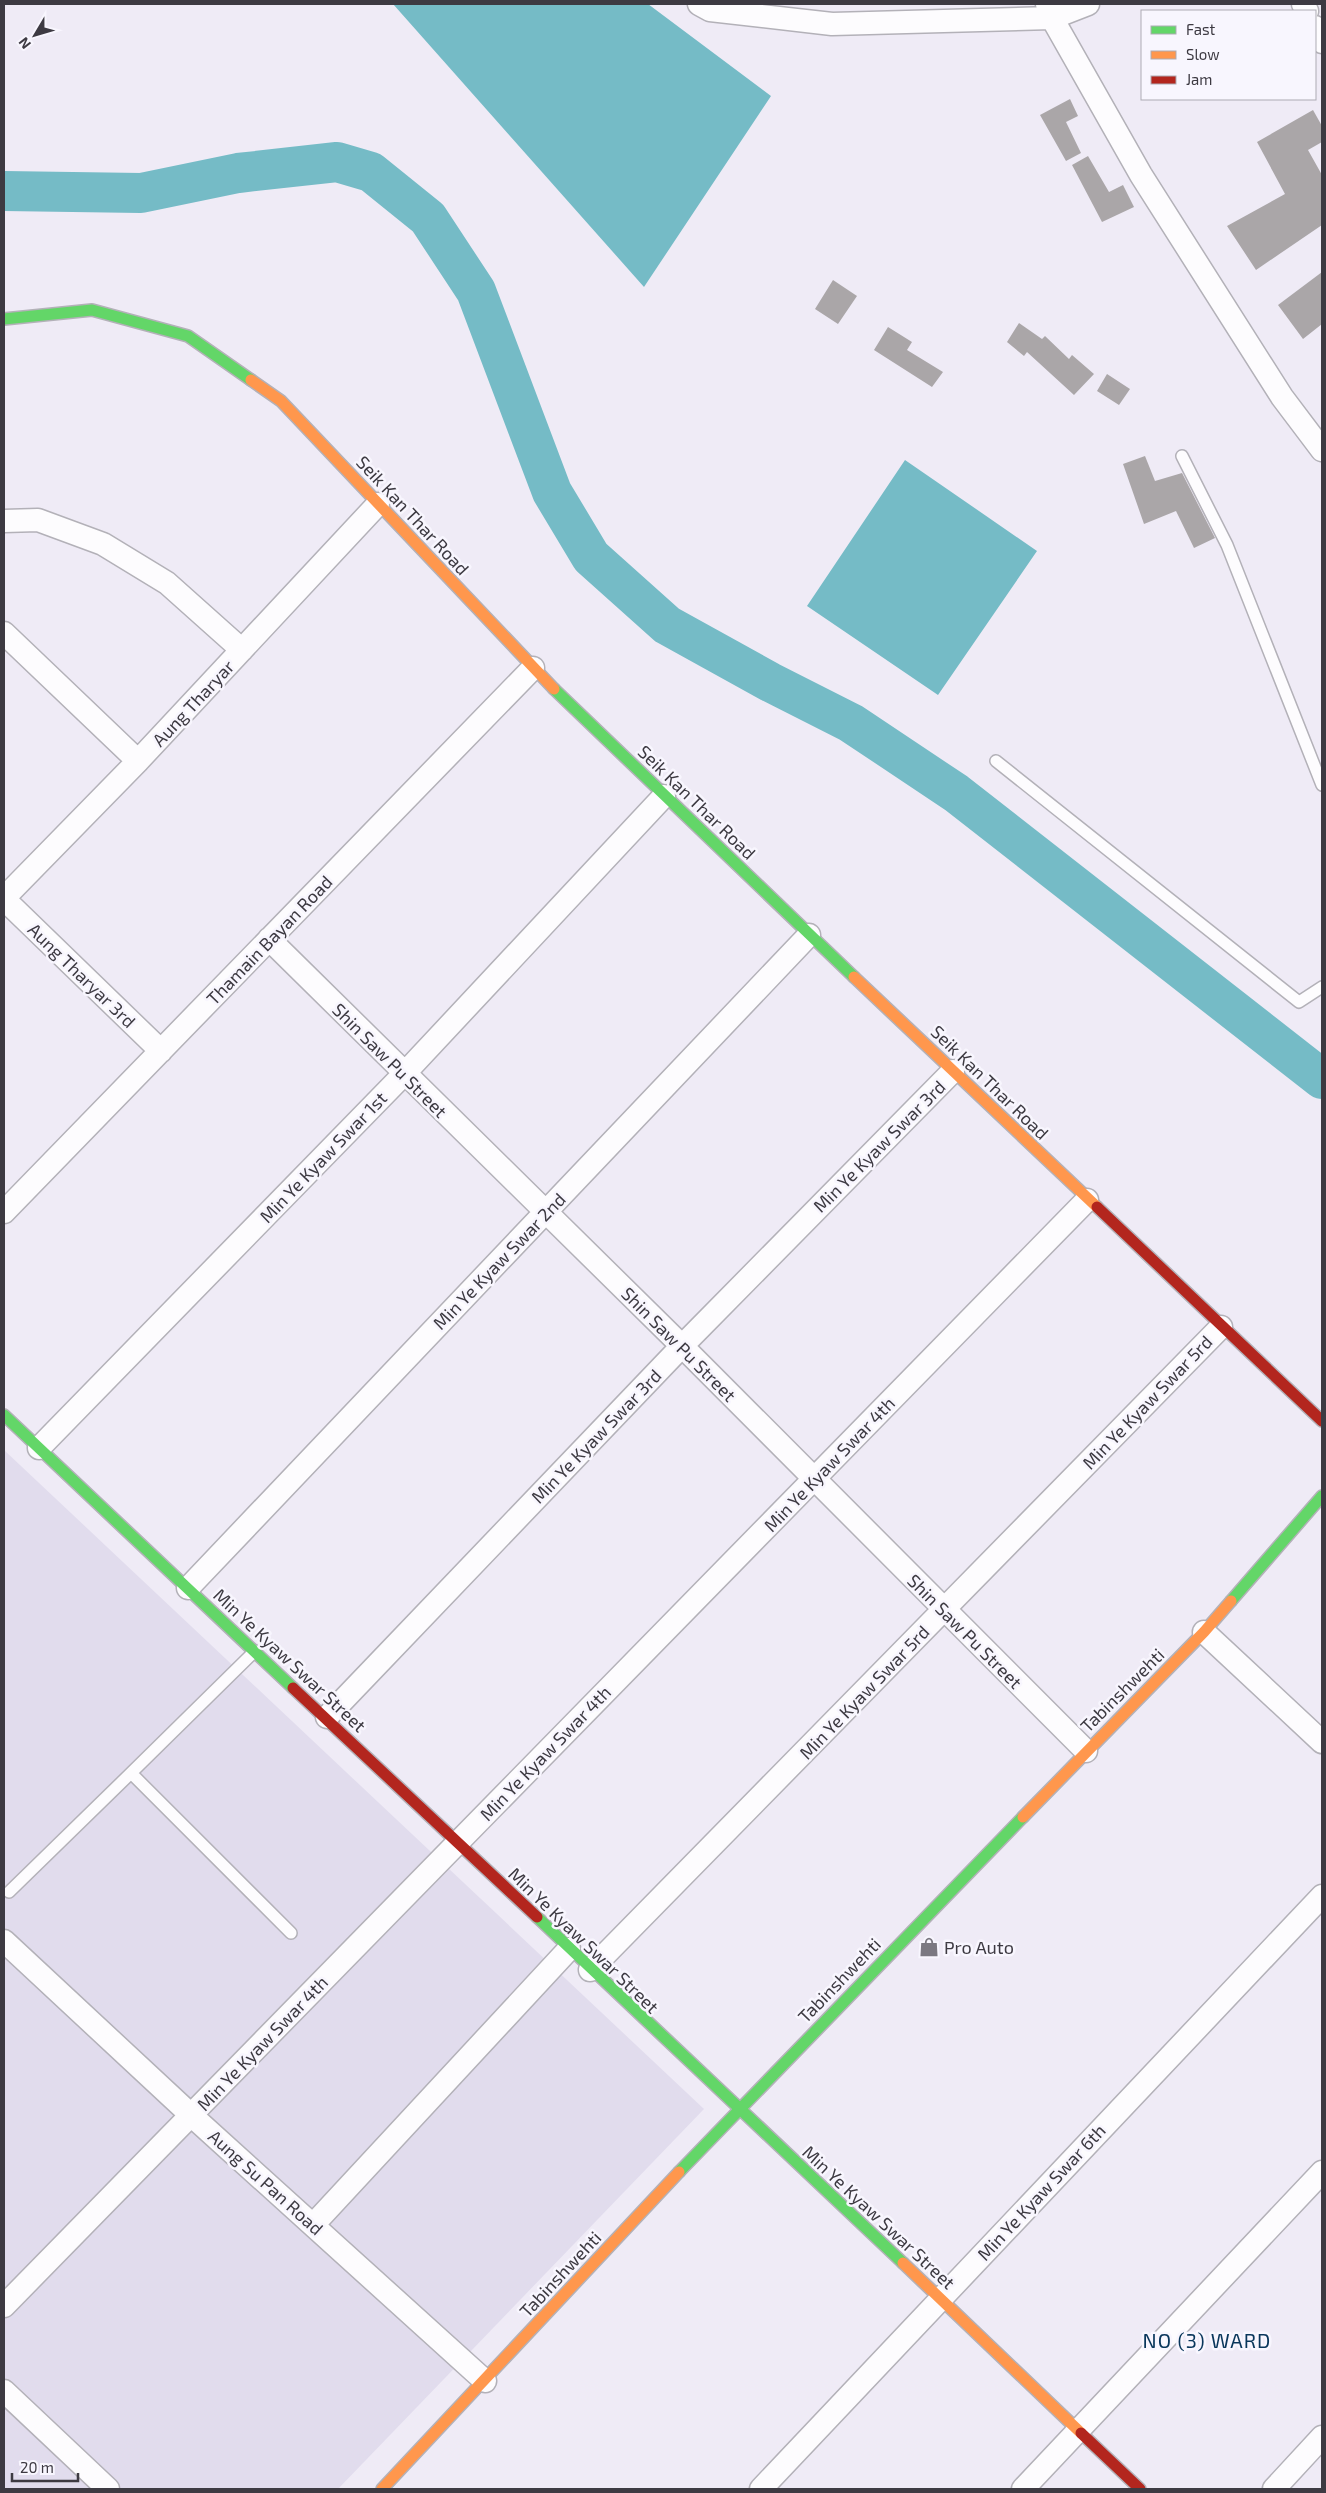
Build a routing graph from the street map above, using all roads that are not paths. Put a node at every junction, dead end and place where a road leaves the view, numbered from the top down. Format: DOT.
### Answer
graph roads {
  1 [pos="700,4"];
  2 [pos="1088,4"];
  3 [pos="1020,11"];
  4 [pos="1049,11"];
  5 [pos="1316,29"];
  6 [pos="1322,42"];
  7 [pos="4,319"];
  8 [pos="1322,450"];
  9 [pos="1182,456"];
  10 [pos="378,504"];
  11 [pos="4,521"];
  12 [pos="4,633"];
  13 [pos="242,650"];
  14 [pos="533,668"];
  15 [pos="138,761"];
  16 [pos="996,761"];
  17 [pos="1322,785"];
  18 [pos="664,796"];
  19 [pos="4,898"];
  20 [pos="810,934"];
  21 [pos="269,940"];
  22 [pos="1322,987"];
  23 [pos="161,1051"];
  24 [pos="953,1071"];
  25 [pos="404,1074"];
  26 [pos="1087,1200"];
  27 [pos="4,1212"];
  28 [pos="545,1213"];
  29 [pos="1221,1327"];
  30 [pos="682,1346"];
  31 [pos="4,1415"];
  32 [pos="1322,1421"];
  33 [pos="39,1448"];
  34 [pos="813,1480"];
  35 [pos="1322,1496"];
  36 [pos="188,1588"];
  37 [pos="944,1610"];
  38 [pos="1204,1632"];
  39 [pos="255,1651"];
  40 [pos="327,1718"];
  41 [pos="1322,1742"];
  42 [pos="1086,1751"];
  43 [pos="131,1773"];
  44 [pos="457,1844"];
  45 [pos="9,1892"];
  46 [pos="1322,1896"];
  47 [pos="291,1933"];
  48 [pos="4,1941"];
  49 [pos="569,1949"];
  50 [pos="590,1970"];
  51 [pos="738,2109"];
  52 [pos="191,2115"];
  53 [pos="1322,2172"];
  54 [pos="313,2225"];
  55 [pos="940,2299"];
  56 [pos="4,2306"];
  57 [pos="485,2381"];
  58 [pos="4,2391"];
  59 [pos="1078,2430"];
  60 [pos="1322,2437"];
  61 [pos="108,2489"];
  62 [pos="382,2489"];
  63 [pos="761,2489"];
  64 [pos="1024,2489"];
  65 [pos="1140,2489"];
  66 [pos="1274,2489"];
  1 -- 3 [label="street"];
  2 -- 4 [label="street"];
  3 -- 4 [label="street"];
  4 -- 8 [label="street"];
  5 -- 6 [label="street"];
  7 -- 10 [label="street, Seik Kan Thar Road"];
  9 -- 17 [label="lane"];
  10 -- 13 [label="street, Aung Tharyar"];
  10 -- 14 [label="street, Seik Kan Thar Road"];
  11 -- 13 [label="street"];
  12 -- 15 [label="street"];
  13 -- 15 [label="street, Aung Tharyar"];
  14 -- 18 [label="street, Seik Kan Thar Road"];
  14 -- 21 [label="street, Thamain Bayan Road"];
  15 -- 19 [label="street, Aung Tharyar"];
  16 -- 22 [label="lane"];
  18 -- 20 [label="street, Seik Kan Thar Road"];
  18 -- 25 [label="street, Min Ye Kyaw Swar 1st"];
  19 -- 23 [label="street, Aung Tharyar 3rd"];
  20 -- 24 [label="street, Seik Kan Thar Road"];
  20 -- 28 [label="street, Min Ye Kyaw Swar 2nd"];
  21 -- 23 [label="street, Thamain Bayan Road"];
  21 -- 25 [label="street, Shin Saw Pu Street"];
  23 -- 27 [label="street, Thamain Bayan Road"];
  24 -- 26 [label="street, Seik Kan Thar Road"];
  24 -- 30 [label="street, Min Ye Kyaw Swar 3rd"];
  25 -- 28 [label="street, Shin Saw Pu Street"];
  25 -- 33 [label="street, Min Ye Kyaw Swar 1st"];
  26 -- 29 [label="street, Seik Kan Thar Road"];
  26 -- 34 [label="street, Min Ye Kyaw Swar 4th"];
  28 -- 30 [label="street, Shin Saw Pu Street"];
  28 -- 36 [label="street, Min Ye Kyaw Swar 2nd"];
  29 -- 32 [label="street, Seik Kan Thar Road"];
  29 -- 37 [label="street, Min Ye Kyaw Swar 5rd"];
  30 -- 34 [label="street, Shin Saw Pu Street"];
  30 -- 40 [label="street, Min Ye Kyaw Swar 3rd"];
  31 -- 33 [label="street, Min Ye Kyaw Swar Street"];
  33 -- 36 [label="street, Min Ye Kyaw Swar Street"];
  34 -- 37 [label="street, Shin Saw Pu Street"];
  34 -- 44 [label="street, Min Ye Kyaw Swar 4th"];
  35 -- 38 [label="street, Tabinshwehti"];
  36 -- 39 [label="street, Min Ye Kyaw Swar Street"];
  37 -- 42 [label="street, Shin Saw Pu Street"];
  37 -- 50 [label="street, Min Ye Kyaw Swar 5rd"];
  38 -- 41 [label="street"];
  38 -- 42 [label="street, Tabinshwehti"];
  39 -- 40 [label="street, Min Ye Kyaw Swar Street"];
  39 -- 43 [label="lane"];
  40 -- 44 [label="street, Min Ye Kyaw Swar Street"];
  42 -- 51 [label="street, Tabinshwehti"];
  43 -- 45 [label="lane"];
  43 -- 47 [label="lane"];
  44 -- 49 [label="street, Min Ye Kyaw Swar Street"];
  44 -- 52 [label="street, Min Ye Kyaw Swar 4th"];
  46 -- 55 [label="street, Min Ye Kyaw Swar 6th"];
  48 -- 52 [label="street, Aung Su Pan Road"];
  49 -- 50 [label="street, Min Ye Kyaw Swar Street"];
  49 -- 54 [label="street"];
  50 -- 51 [label="street, Min Ye Kyaw Swar Street"];
  51 -- 55 [label="street, Min Ye Kyaw Swar Street"];
  51 -- 57 [label="street, Tabinshwehti"];
  52 -- 54 [label="street, Aung Su Pan Road"];
  52 -- 56 [label="street, Min Ye Kyaw Swar 4th"];
  53 -- 59 [label="street"];
  54 -- 57 [label="street, Aung Su Pan Road"];
  55 -- 59 [label="street, Min Ye Kyaw Swar Street"];
  55 -- 63 [label="street, Min Ye Kyaw Swar 6th"];
  57 -- 62 [label="street, Tabinshwehti"];
  58 -- 61 [label="street"];
  59 -- 64 [label="street"];
  59 -- 65 [label="street, Min Ye Kyaw Swar Street"];
  60 -- 66 [label="street"];
}
